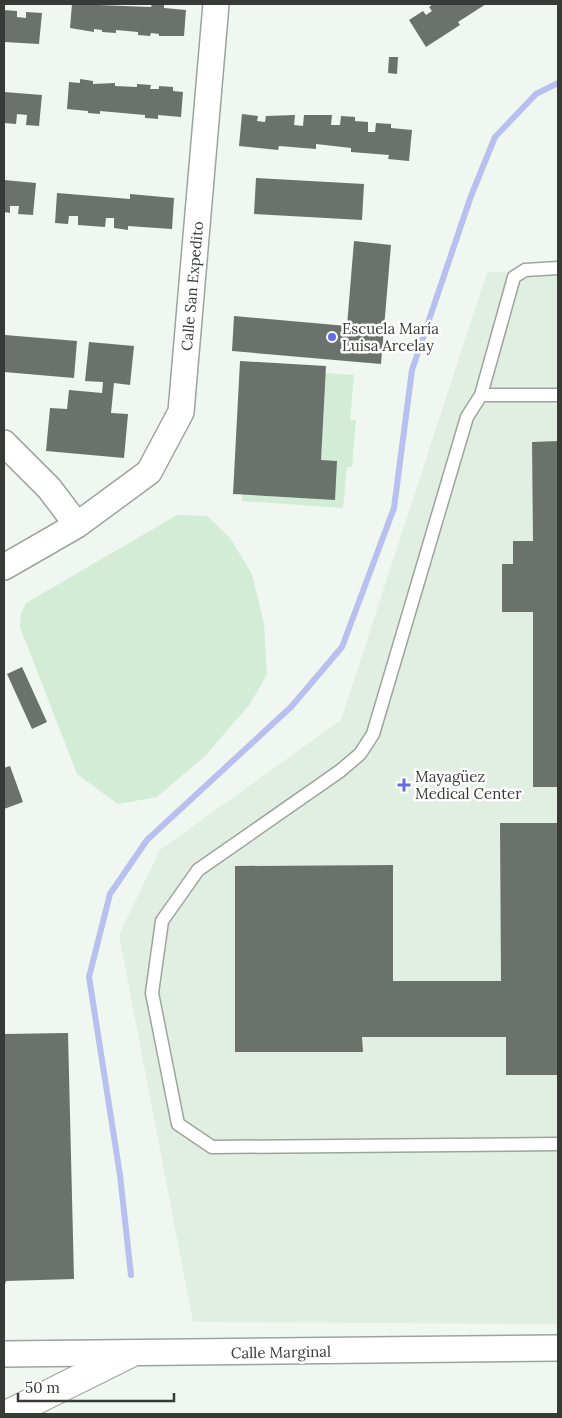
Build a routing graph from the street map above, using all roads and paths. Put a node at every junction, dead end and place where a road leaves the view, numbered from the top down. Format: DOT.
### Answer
graph roads {
  1 [pos="216,4"];
  2 [pos="558,268"];
  3 [pos="481,395"];
  4 [pos="558,395"];
  5 [pos="4,443"];
  6 [pos="77,525"];
  7 [pos="4,567"];
  8 [pos="558,1144"];
  9 [pos="558,1348"];
  10 [pos="4,1354"];
  11 [pos="130,1354"];
  12 [pos="8,1414"];
  1 -- 6 [label="street, Calle San Expedito"];
  2 -- 3 [label="lane"];
  3 -- 4 [label="lane"];
  3 -- 8 [label="lane"];
  5 -- 6 [label="street"];
  6 -- 7 [label="street, Calle San Expedito"];
  9 -- 11 [label="street, Calle Marginal"];
  10 -- 11 [label="street, Calle Marginal"];
  11 -- 12 [label="highway"];
}
